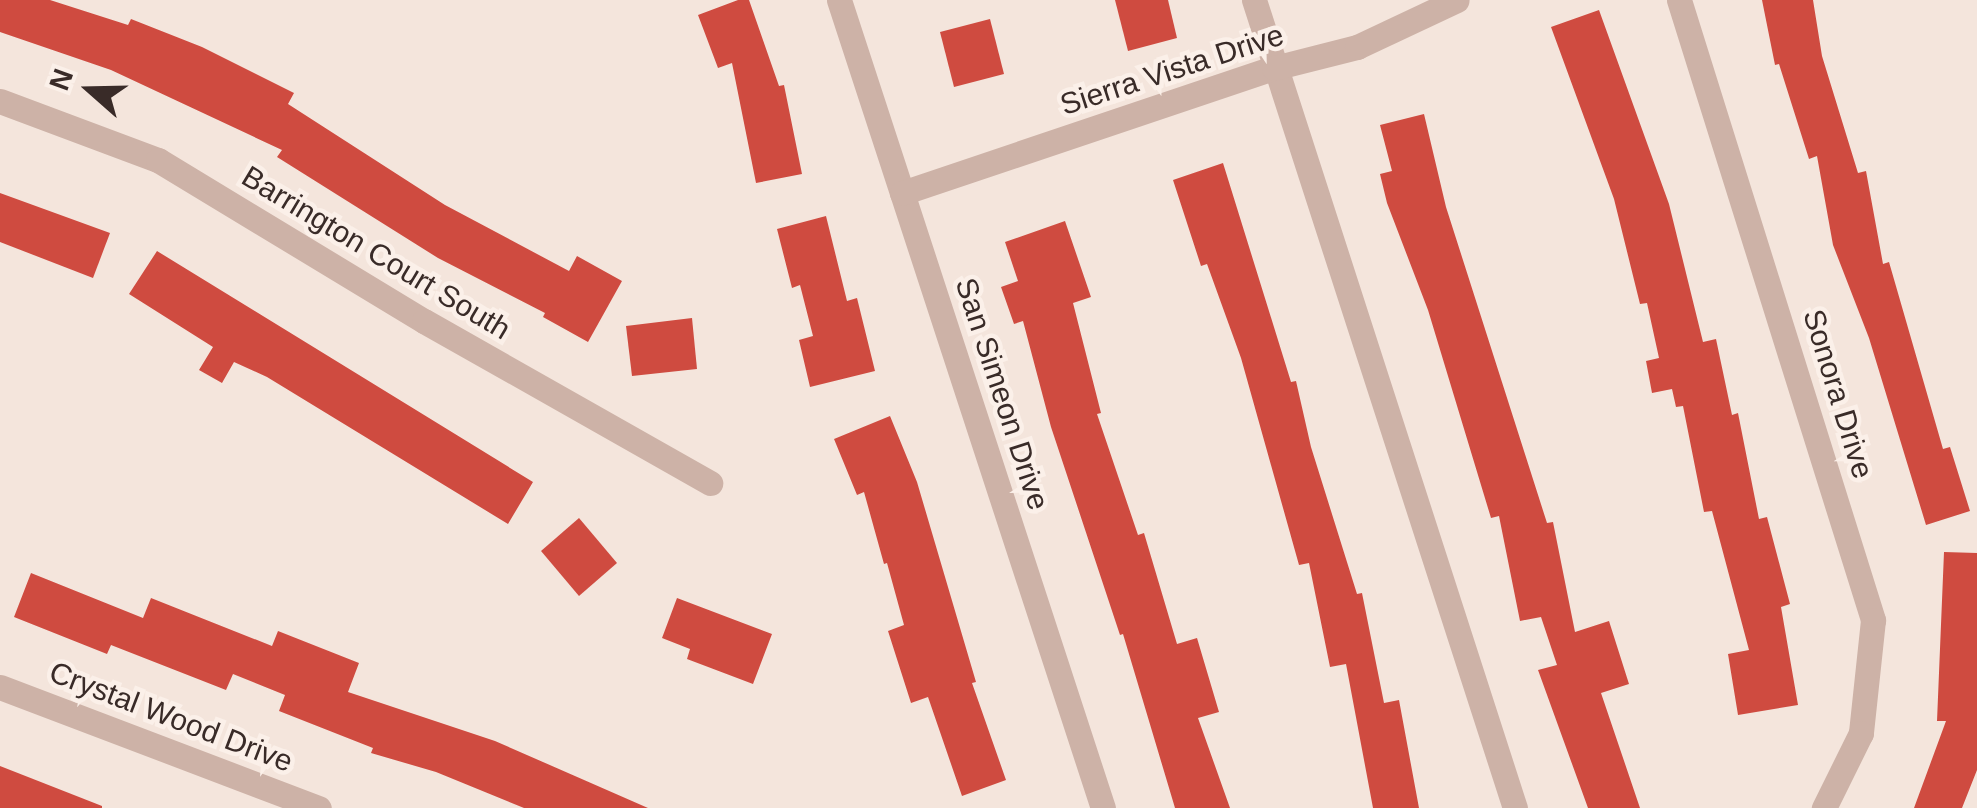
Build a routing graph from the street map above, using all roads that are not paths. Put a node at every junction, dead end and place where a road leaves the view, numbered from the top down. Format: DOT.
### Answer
graph roads {
  1 [pos="838,0"];
  2 [pos="1254,0"];
  3 [pos="1458,0"];
  4 [pos="1679,0"];
  5 [pos="1274,68"];
  6 [pos="0,100"];
  7 [pos="902,193"];
  8 [pos="710,483"];
  9 [pos="0,687"];
  10 [pos="318,808"];
  11 [pos="1103,808"];
  12 [pos="1515,808"];
  13 [pos="1824,808"];
  1 -- 7 [label="street, San Simeon Drive"];
  2 -- 5 [label="street"];
  3 -- 5 [label="street, Sierra Vista Drive"];
  4 -- 13 [label="street, Sonora Drive"];
  5 -- 7 [label="street, Sierra Vista Drive"];
  5 -- 12 [label="street"];
  6 -- 8 [label="street, Barrington Court South"];
  7 -- 11 [label="street, San Simeon Drive"];
  9 -- 10 [label="street, Crystal Wood Drive"];
}
